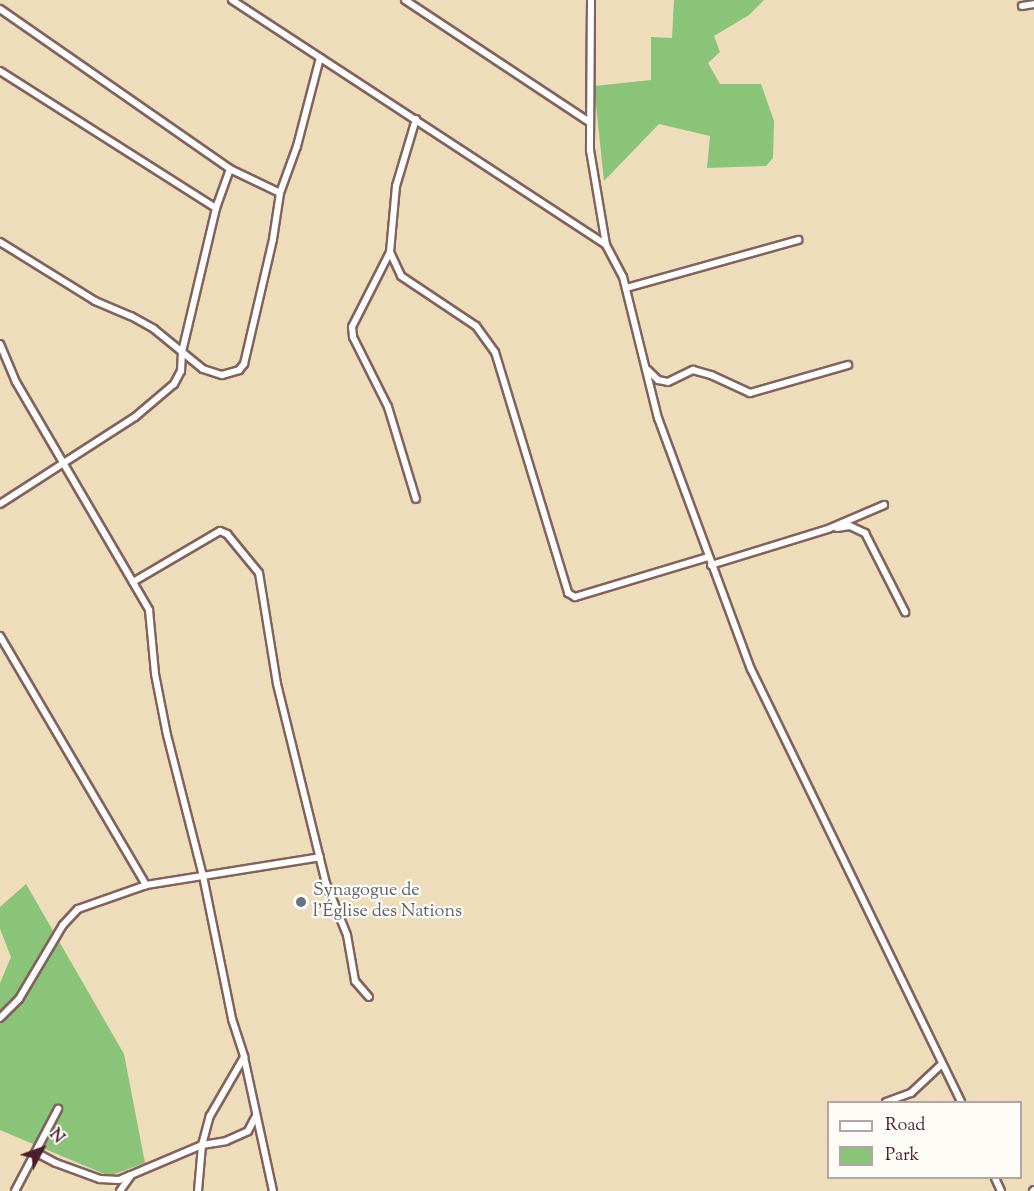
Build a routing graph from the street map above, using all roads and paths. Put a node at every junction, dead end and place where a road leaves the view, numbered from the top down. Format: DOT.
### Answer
graph roads {
  1 [pos="232,0"];
  2 [pos="405,0"];
  3 [pos="591,0"];
  4 [pos="1034,4"];
  5 [pos="1022,6"];
  6 [pos="0,9"];
  7 [pos="320,58"];
  8 [pos="0,71"];
  9 [pos="416,119"];
  10 [pos="588,121"];
  11 [pos="230,169"];
  12 [pos="280,193"];
  13 [pos="216,208"];
  14 [pos="798,240"];
  15 [pos="1,242"];
  16 [pos="606,245"];
  17 [pos="0,251"];
  18 [pos="390,252"];
  19 [pos="626,288"];
  20 [pos="0,344"];
  21 [pos="182,352"];
  22 [pos="848,365"];
  23 [pos="648,369"];
  24 [pos="63,462"];
  25 [pos="416,499"];
  26 [pos="0,504"];
  27 [pos="884,505"];
  28 [pos="828,529"];
  29 [pos="708,557"];
  30 [pos="711,565"];
  31 [pos="133,582"];
  32 [pos="905,612"];
  33 [pos="0,636"];
  34 [pos="320,857"];
  35 [pos="203,876"];
  36 [pos="146,885"];
  37 [pos="369,997"];
  38 [pos="0,1018"];
  39 [pos="244,1057"];
  40 [pos="942,1064"];
  41 [pos="889,1101"];
  42 [pos="960,1101"];
  43 [pos="58,1109"];
  44 [pos="257,1115"];
  45 [pos="202,1145"];
  46 [pos="37,1153"];
  47 [pos="131,1175"];
  48 [pos="15,1191"];
  49 [pos="120,1191"];
  50 [pos="198,1191"];
  51 [pos="273,1191"];
  1 -- 7 [label="street"];
  2 -- 10 [label="street"];
  3 -- 10 [label="street"];
  4 -- 5 [label="street"];
  6 -- 11 [label="street"];
  7 -- 9 [label="street"];
  7 -- 12 [label="street"];
  8 -- 13 [label="street"];
  9 -- 16 [label="street"];
  9 -- 18 [label="street"];
  10 -- 16 [label="street"];
  11 -- 12 [label="street"];
  11 -- 13 [label="street"];
  12 -- 21 [label="street"];
  13 -- 21 [label="street"];
  14 -- 19 [label="street"];
  15 -- 17 [label="street"];
  15 -- 21 [label="street"];
  16 -- 19 [label="street"];
  18 -- 25 [label="street"];
  18 -- 29 [label="street"];
  19 -- 23 [label="street"];
  20 -- 24 [label="street"];
  21 -- 24 [label="street"];
  22 -- 23 [label="street"];
  23 -- 29 [label="street"];
  24 -- 26 [label="street"];
  24 -- 31 [label="street"];
  27 -- 28 [label="street"];
  28 -- 30 [label="street"];
  28 -- 32 [label="street"];
  29 -- 30 [label="street"];
  30 -- 40 [label="street"];
  31 -- 34 [label="street"];
  31 -- 35 [label="street"];
  33 -- 36 [label="street"];
  34 -- 35 [label="street"];
  34 -- 37 [label="street"];
  35 -- 36 [label="street"];
  35 -- 39 [label="street"];
  36 -- 38 [label="street"];
  39 -- 44 [label="street"];
  39 -- 45 [label="street"];
  40 -- 41 [label="street"];
  40 -- 42 [label="street"];
  43 -- 46 [label="street"];
  44 -- 45 [label="street"];
  44 -- 51 [label="street"];
  45 -- 47 [label="street"];
  45 -- 50 [label="street"];
  46 -- 47 [label="street"];
  46 -- 48 [label="street"];
  47 -- 49 [label="street"];
}
